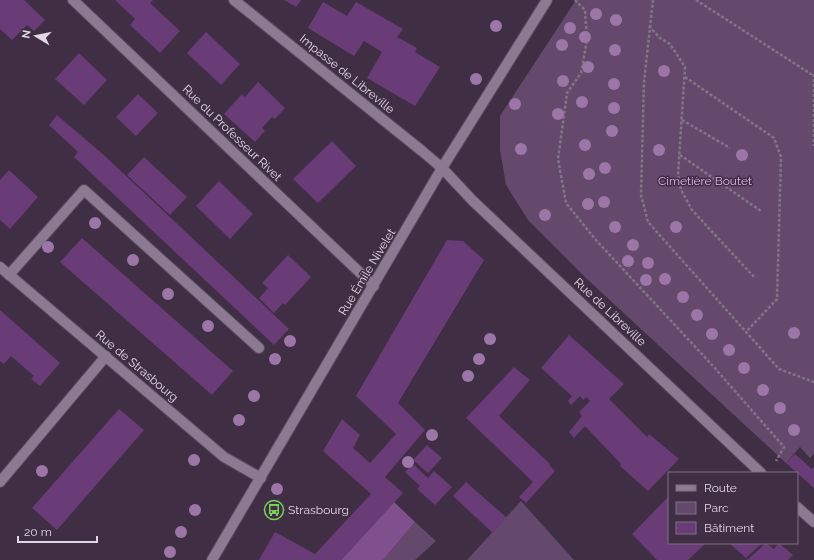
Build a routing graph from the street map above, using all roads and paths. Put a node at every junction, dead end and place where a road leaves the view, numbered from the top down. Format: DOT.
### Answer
graph roads {
  1 [pos="73,0"];
  2 [pos="234,0"];
  3 [pos="547,0"];
  4 [pos="576,0"];
  5 [pos="653,0"];
  6 [pos="696,0"];
  7 [pos="649,26"];
  8 [pos="814,75"];
  9 [pos="685,77"];
  10 [pos="682,120"];
  11 [pos="814,146"];
  12 [pos="730,148"];
  13 [pos="680,154"];
  14 [pos="442,168"];
  15 [pos="761,211"];
  16 [pos="0,267"];
  17 [pos="9,275"];
  18 [pos="756,278"];
  19 [pos="374,286"];
  20 [pos="746,332"];
  21 [pos="259,348"];
  22 [pos="106,356"];
  23 [pos="814,382"];
  24 [pos="772,466"];
  25 [pos="759,472"];
  26 [pos="261,478"];
  27 [pos="0,482"];
  28 [pos="798,508"];
  29 [pos="814,522"];
  30 [pos="212,560"];
  1 -- 19 [label="street, Rue du Professeur Rivet"];
  2 -- 14 [label="street, Impasse de Libreville"];
  3 -- 14 [label="street, Rue Émile Nivelet"];
  4 -- 24 [label="path"];
  5 -- 7 [label="path"];
  6 -- 8 [label="path"];
  7 -- 9 [label="path"];
  7 -- 20 [label="path"];
  8 -- 11 [label="path"];
  9 -- 10 [label="path"];
  9 -- 20 [label="path"];
  10 -- 12 [label="path"];
  10 -- 13 [label="path"];
  13 -- 15 [label="path"];
  13 -- 18 [label="path"];
  14 -- 19 [label="street, Rue Émile Nivelet"];
  14 -- 25 [label="street, Rue de Libreville"];
  16 -- 17 [label="street, Rue de Strasbourg"];
  17 -- 21 [label="street"];
  17 -- 22 [label="street, Rue de Strasbourg"];
  19 -- 26 [label="street, Rue Émile Nivelet"];
  20 -- 23 [label="path"];
  22 -- 26 [label="street, Rue de Strasbourg"];
  22 -- 27 [label="street"];
  26 -- 30 [label="street, Rue Émile Nivelet"];
  28 -- 29 [label="street"];
}
